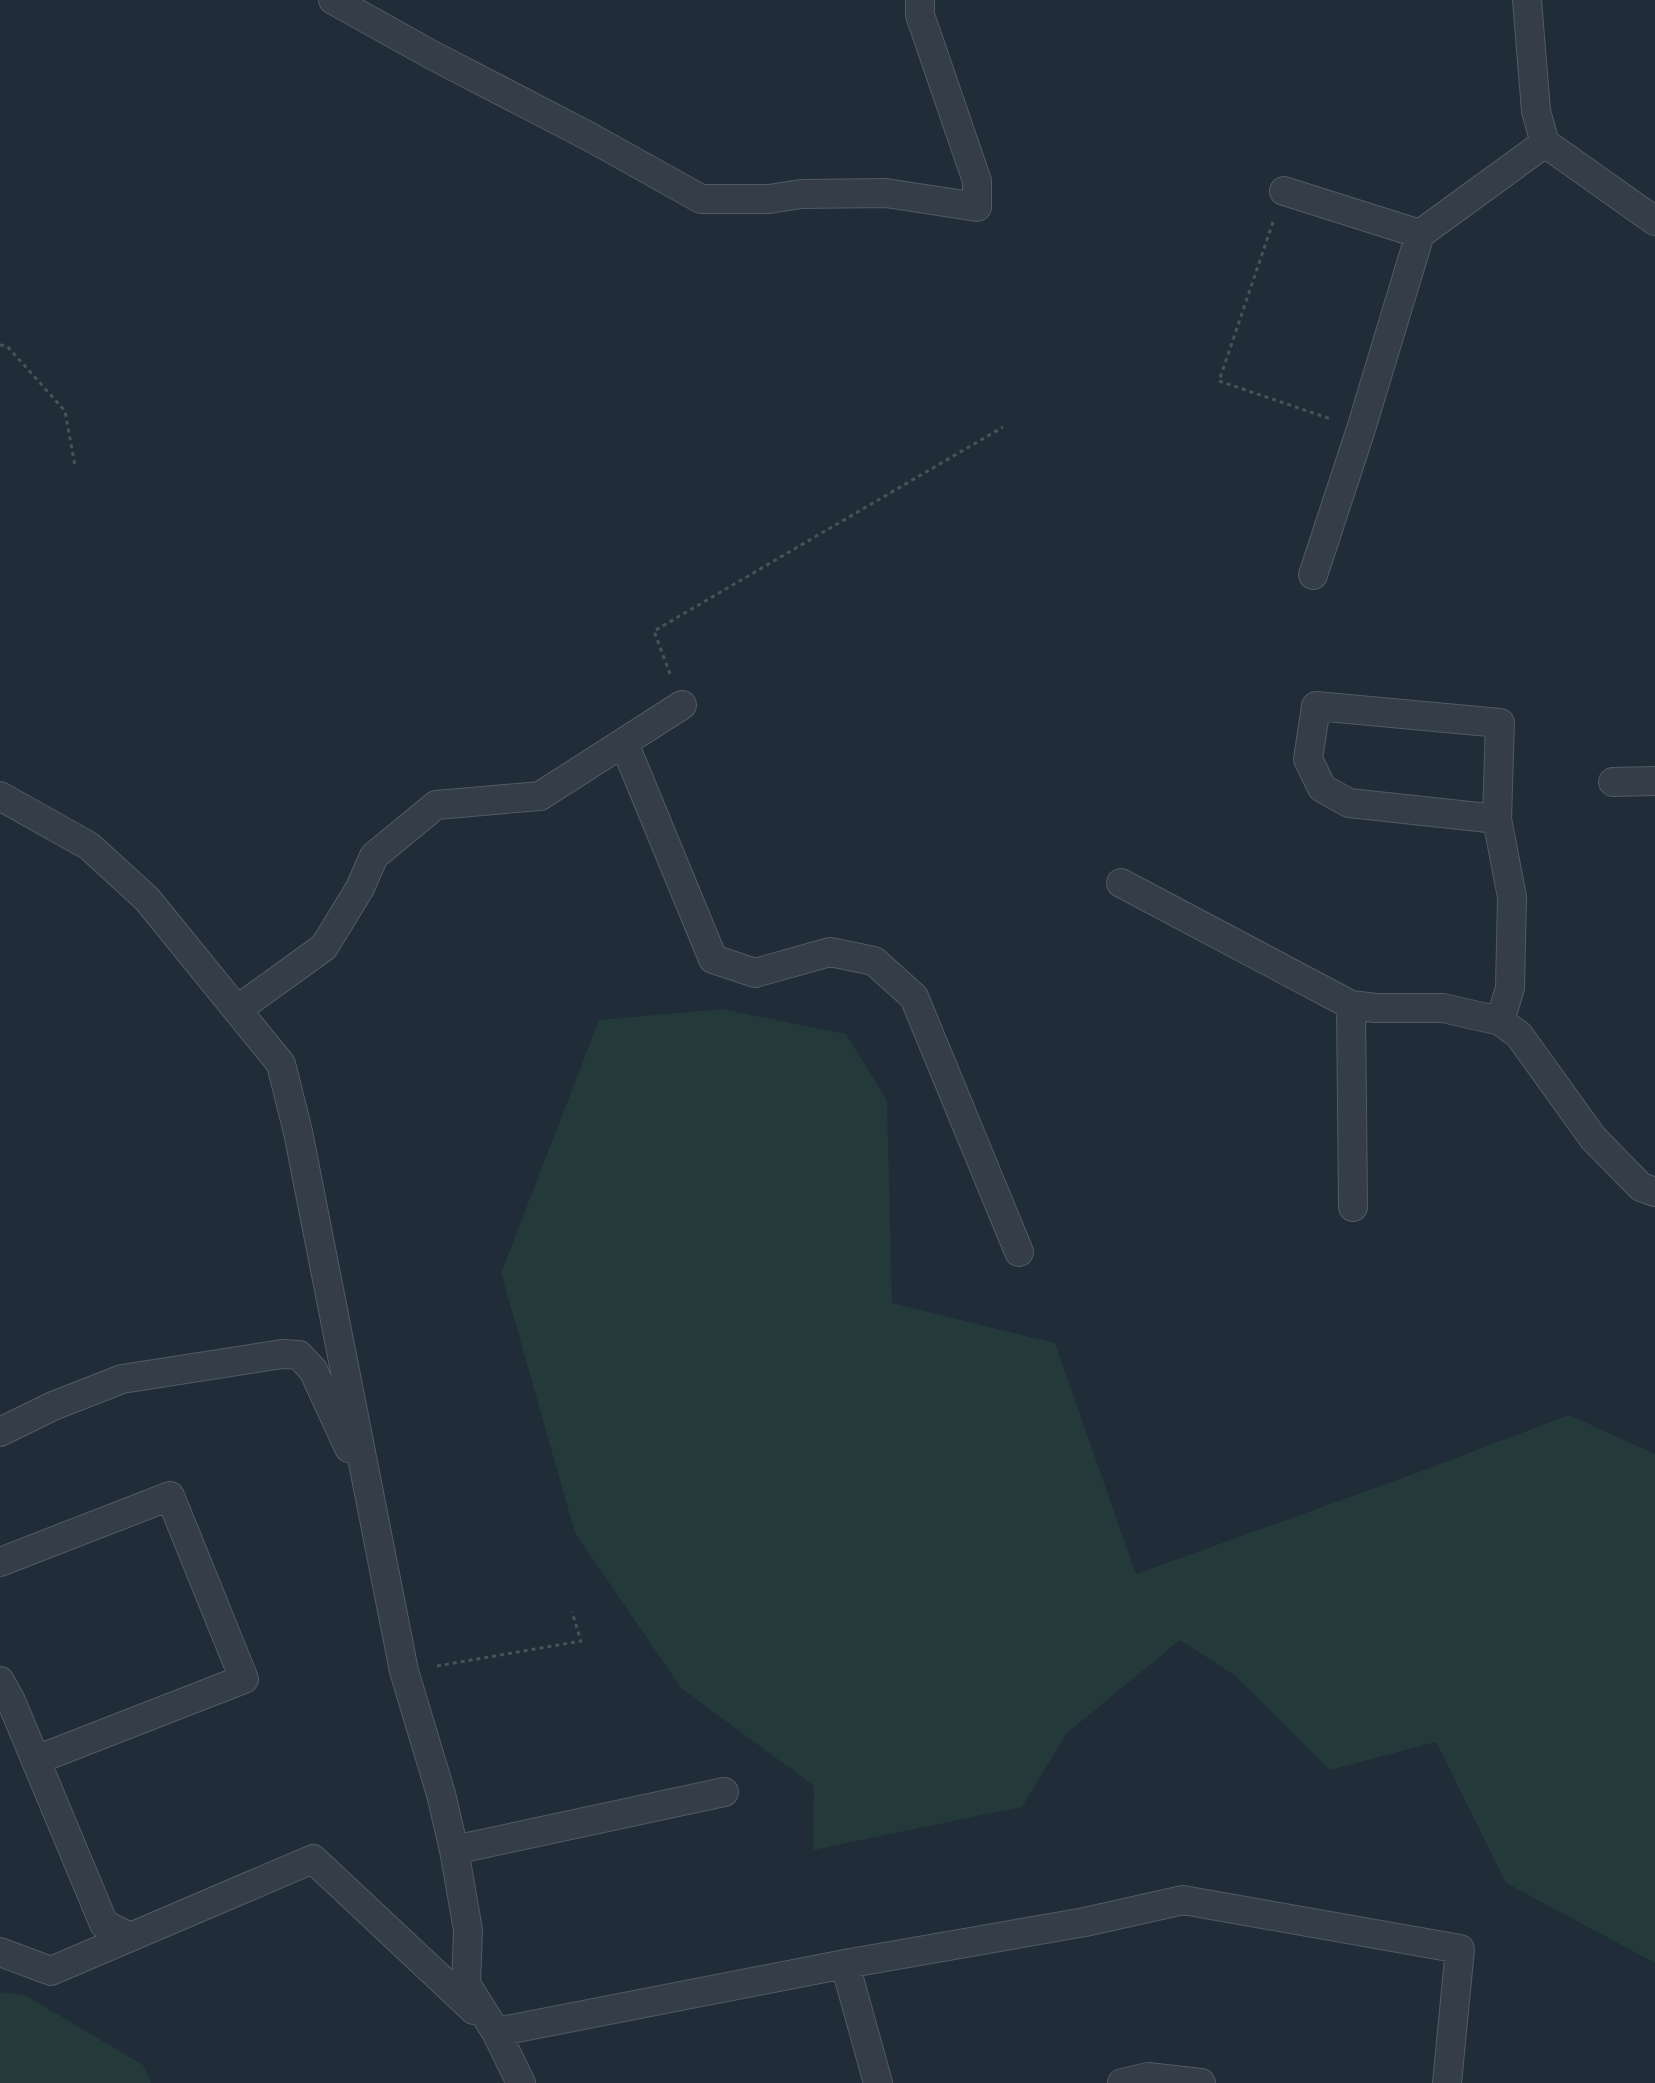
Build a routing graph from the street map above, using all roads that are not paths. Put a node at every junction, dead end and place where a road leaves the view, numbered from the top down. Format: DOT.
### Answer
graph roads {
  1 [pos="333,0"];
  2 [pos="920,0"];
  3 [pos="1527,0"];
  4 [pos="1545,143"];
  5 [pos="1284,191"];
  6 [pos="1655,221"];
  7 [pos="1420,234"];
  8 [pos="1312,575"];
  9 [pos="682,705"];
  10 [pos="624,743"];
  11 [pos="1655,781"];
  12 [pos="1613,782"];
  13 [pos="0,796"];
  14 [pos="1498,818"];
  15 [pos="1121,883"];
  16 [pos="1351,1005"];
  17 [pos="238,1009"];
  18 [pos="1500,1021"];
  19 [pos="1655,1192"];
  20 [pos="1353,1207"];
  21 [pos="1019,1252"];
  22 [pos="0,1432"];
  23 [pos="368,1488"];
  24 [pos="0,1562"];
  25 [pos="4,1696"];
  26 [pos="36,1760"];
  27 [pos="724,1792"];
  28 [pos="454,1850"];
  29 [pos="130,1937"];
  30 [pos="0,1952"];
  31 [pos="844,1964"];
  32 [pos="496,2032"];
  33 [pos="520,2083"];
  34 [pos="878,2083"];
  35 [pos="1122,2083"];
  36 [pos="1201,2083"];
  37 [pos="1447,2083"];
  1 -- 2 [label="street"];
  3 -- 4 [label="street"];
  4 -- 6 [label="street"];
  4 -- 7 [label="street"];
  5 -- 7 [label="street"];
  7 -- 8 [label="street"];
  9 -- 10 [label="street"];
  10 -- 17 [label="street"];
  10 -- 21 [label="street"];
  11 -- 12 [label="street"];
  13 -- 17 [label="street"];
  14 -- 14 [label="street"];
  14 -- 18 [label="street"];
  15 -- 16 [label="street"];
  16 -- 18 [label="street"];
  16 -- 20 [label="street"];
  17 -- 23 [label="street"];
  18 -- 19 [label="street"];
  22 -- 23 [label="street"];
  23 -- 28 [label="street"];
  24 -- 26 [label="street"];
  25 -- 26 [label="street"];
  26 -- 29 [label="street"];
  27 -- 28 [label="street"];
  28 -- 32 [label="street"];
  29 -- 30 [label="street"];
  29 -- 32 [label="street"];
  31 -- 32 [label="street"];
  31 -- 34 [label="street"];
  31 -- 37 [label="street"];
  32 -- 33 [label="street"];
  35 -- 36 [label="street"];
}
